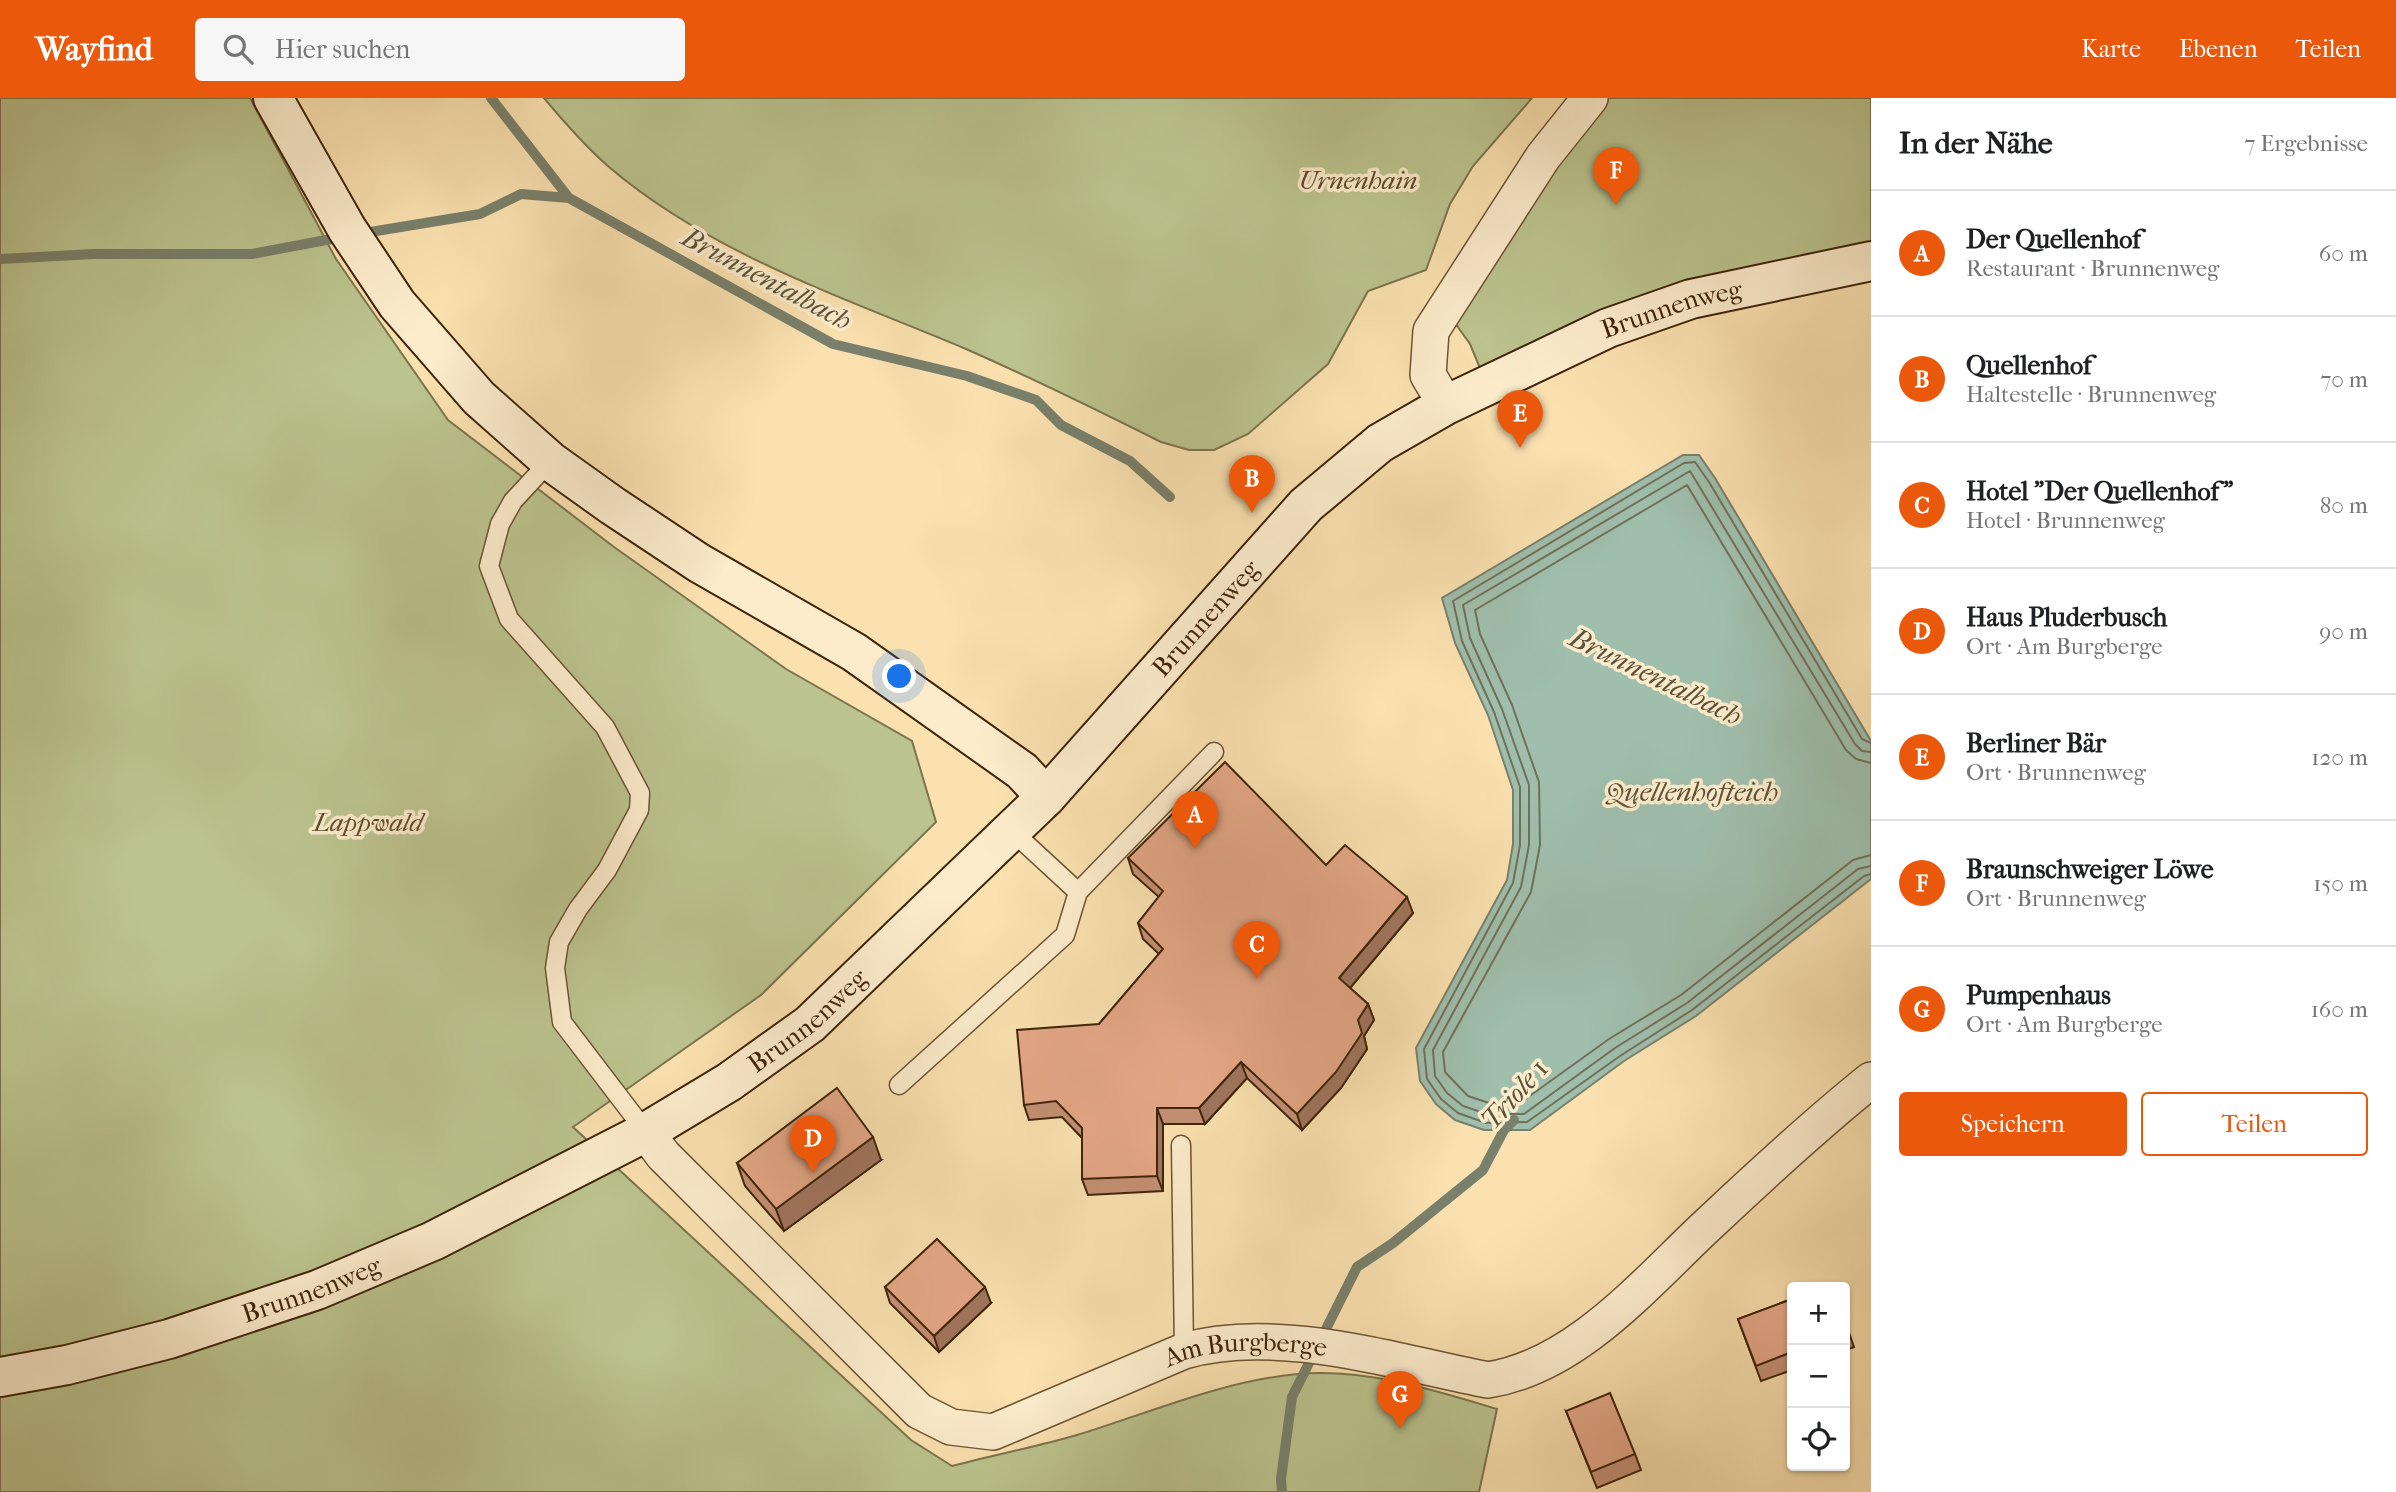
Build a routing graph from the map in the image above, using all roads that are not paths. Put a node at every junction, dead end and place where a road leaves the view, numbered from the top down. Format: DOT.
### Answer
graph roads {
  1 [pos="273,98"];
  2 [pos="1590,98"];
  3 [pos="1871,261"];
  4 [pos="1446,405"];
  5 [pos="550,461"];
  6 [pos="1214,752"];
  7 [pos="1046,797"];
  8 [pos="1012,831"];
  9 [pos="1078,892"];
  10 [pos="1871,1080"];
  11 [pos="899,1085"];
  12 [pos="646,1132"];
  13 [pos="1181,1144"];
  14 [pos="1184,1351"];
  15 [pos="0,1377"];
  1 -- 5 [label="main road"];
  2 -- 4 [label="street"];
  3 -- 4 [label="main road, Brunnenweg"];
  4 -- 7 [label="main road, Brunnenweg"];
  5 -- 7 [label="main road"];
  5 -- 12 [label="lane"];
  6 -- 9 [label="lane"];
  7 -- 8 [label="main road, Brunnenweg"];
  8 -- 9 [label="lane"];
  8 -- 12 [label="main road, Brunnenweg"];
  9 -- 11 [label="lane"];
  10 -- 14 [label="street, Am Burgberge"];
  12 -- 14 [label="street, Am Burgberge"];
  12 -- 15 [label="main road, Brunnenweg"];
  13 -- 14 [label="lane"];
}
